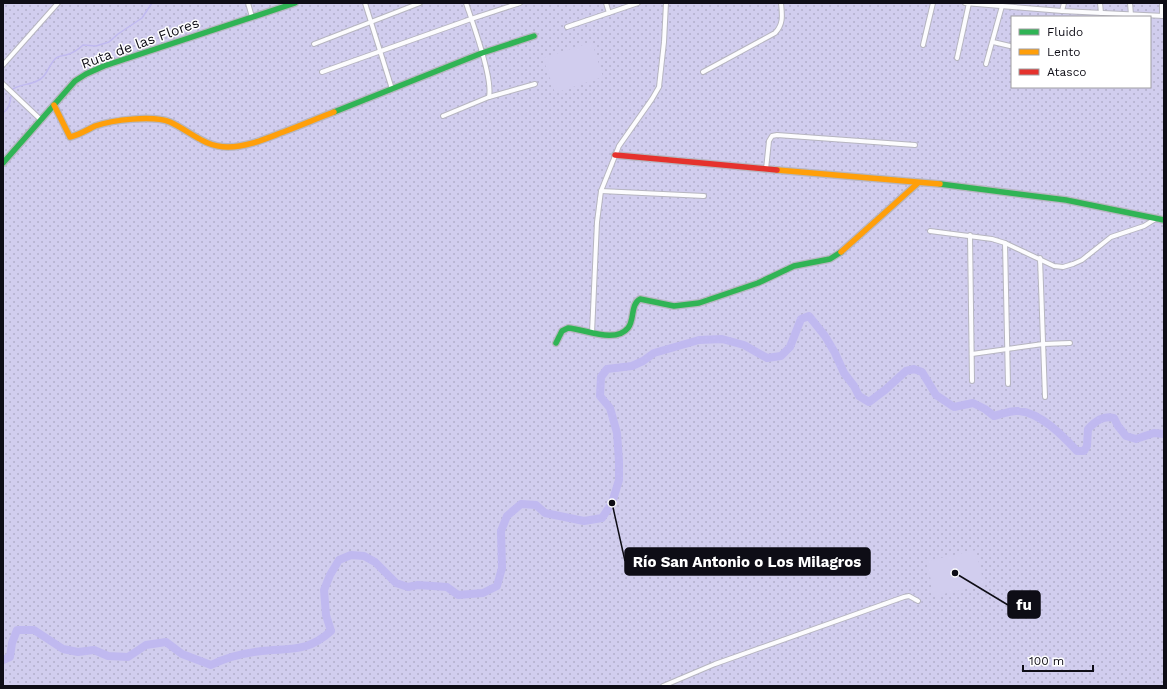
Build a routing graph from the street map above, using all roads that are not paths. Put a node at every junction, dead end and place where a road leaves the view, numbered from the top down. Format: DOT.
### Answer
graph roads {
  1 [pos="58,3"];
  2 [pos="248,3"];
  3 [pos="295,3"];
  4 [pos="365,3"];
  5 [pos="420,3"];
  6 [pos="466,3"];
  7 [pos="520,3"];
  8 [pos="606,3"];
  9 [pos="638,3"];
  10 [pos="666,3"];
  11 [pos="781,3"];
  12 [pos="933,3"];
  13 [pos="966,3"];
  14 [pos="970,3"];
  15 [pos="1064,3"];
  16 [pos="1100,3"];
  17 [pos="1130,3"];
  18 [pos="1162,3"];
  19 [pos="990,4"];
  20 [pos="1024,5"];
  21 [pos="1002,6"];
  22 [pos="1062,11"];
  23 [pos="609,13"];
  24 [pos="1101,13"];
  25 [pos="1131,14"];
  26 [pos="1163,16"];
  27 [pos="252,17"];
  28 [pos="471,19"];
  29 [pos="372,22"];
  30 [pos="566,28"];
  31 [pos="534,36"];
  32 [pos="993,42"];
  33 [pos="314,44"];
  34 [pos="923,45"];
  35 [pos="1010,46"];
  36 [pos="381,51"];
  37 [pos="482,53"];
  38 [pos="957,58"];
  39 [pos="986,64"];
  40 [pos="3,65"];
  41 [pos="322,72"];
  42 [pos="703,72"];
  43 [pos="3,84"];
  44 [pos="535,84"];
  45 [pos="392,89"];
  46 [pos="489,97"];
  47 [pos="54,105"];
  48 [pos="443,116"];
  49 [pos="41,120"];
  50 [pos="915,145"];
  51 [pos="615,155"];
  52 [pos="3,163"];
  53 [pos="766,169"];
  54 [pos="918,183"];
  55 [pos="601,191"];
  56 [pos="704,196"];
  57 [pos="1157,218"];
  58 [pos="1164,220"];
  59 [pos="930,231"];
  60 [pos="970,235"];
  61 [pos="1005,243"];
  62 [pos="1040,258"];
  63 [pos="592,333"];
  64 [pos="556,343"];
  65 [pos="1070,343"];
  66 [pos="1043,344"];
  67 [pos="1007,349"];
  68 [pos="972,354"];
  69 [pos="972,381"];
  70 [pos="1008,384"];
  71 [pos="1045,397"];
  72 [pos="918,600"];
  73 [pos="663,686"];
  1 -- 40 [label="street"];
  2 -- 27 [label="street"];
  3 -- 27 [label="street, Ruta de las Flores"];
  4 -- 29 [label="street"];
  5 -- 29 [label="street"];
  6 -- 28 [label="street"];
  7 -- 28 [label="street"];
  8 -- 23 [label="street"];
  9 -- 23 [label="street"];
  10 -- 51 [label="street"];
  11 -- 42 [label="street"];
  12 -- 34 [label="street"];
  13 -- 14 [label="street"];
  14 -- 19 [label="street"];
  14 -- 38 [label="street"];
  15 -- 22 [label="street"];
  16 -- 24 [label="street"];
  17 -- 25 [label="street"];
  18 -- 26 [label="street"];
  19 -- 21 [label="street"];
  20 -- 21 [label="street"];
  20 -- 22 [label="street"];
  21 -- 32 [label="street"];
  22 -- 24 [label="street"];
  23 -- 30 [label="street"];
  24 -- 25 [label="street"];
  25 -- 26 [label="street"];
  27 -- 47 [label="street, Ruta de las Flores"];
  28 -- 36 [label="street"];
  28 -- 37 [label="street"];
  29 -- 33 [label="street"];
  29 -- 36 [label="street"];
  31 -- 37 [label="street"];
  32 -- 35 [label="street"];
  32 -- 39 [label="street"];
  36 -- 41 [label="street"];
  36 -- 45 [label="street"];
  37 -- 45 [label="street"];
  37 -- 46 [label="street"];
  43 -- 49 [label="street"];
  44 -- 46 [label="street"];
  45 -- 47 [label="street"];
  46 -- 48 [label="street"];
  47 -- 49 [label="street, Ruta de las Flores"];
  49 -- 52 [label="street, Ruta de las Flores"];
  50 -- 53 [label="street"];
  51 -- 53 [label="street"];
  51 -- 55 [label="street"];
  53 -- 54 [label="street"];
  54 -- 57 [label="street"];
  54 -- 63 [label="street"];
  55 -- 56 [label="street"];
  55 -- 63 [label="street"];
  57 -- 58 [label="street"];
  57 -- 62 [label="street"];
  59 -- 60 [label="street"];
  60 -- 61 [label="street"];
  60 -- 68 [label="street"];
  61 -- 62 [label="street"];
  61 -- 67 [label="street"];
  62 -- 66 [label="street"];
  63 -- 64 [label="street"];
  65 -- 66 [label="street"];
  66 -- 67 [label="street"];
  66 -- 71 [label="street"];
  67 -- 68 [label="street"];
  67 -- 70 [label="street"];
  68 -- 69 [label="street"];
  72 -- 73 [label="street"];
}
